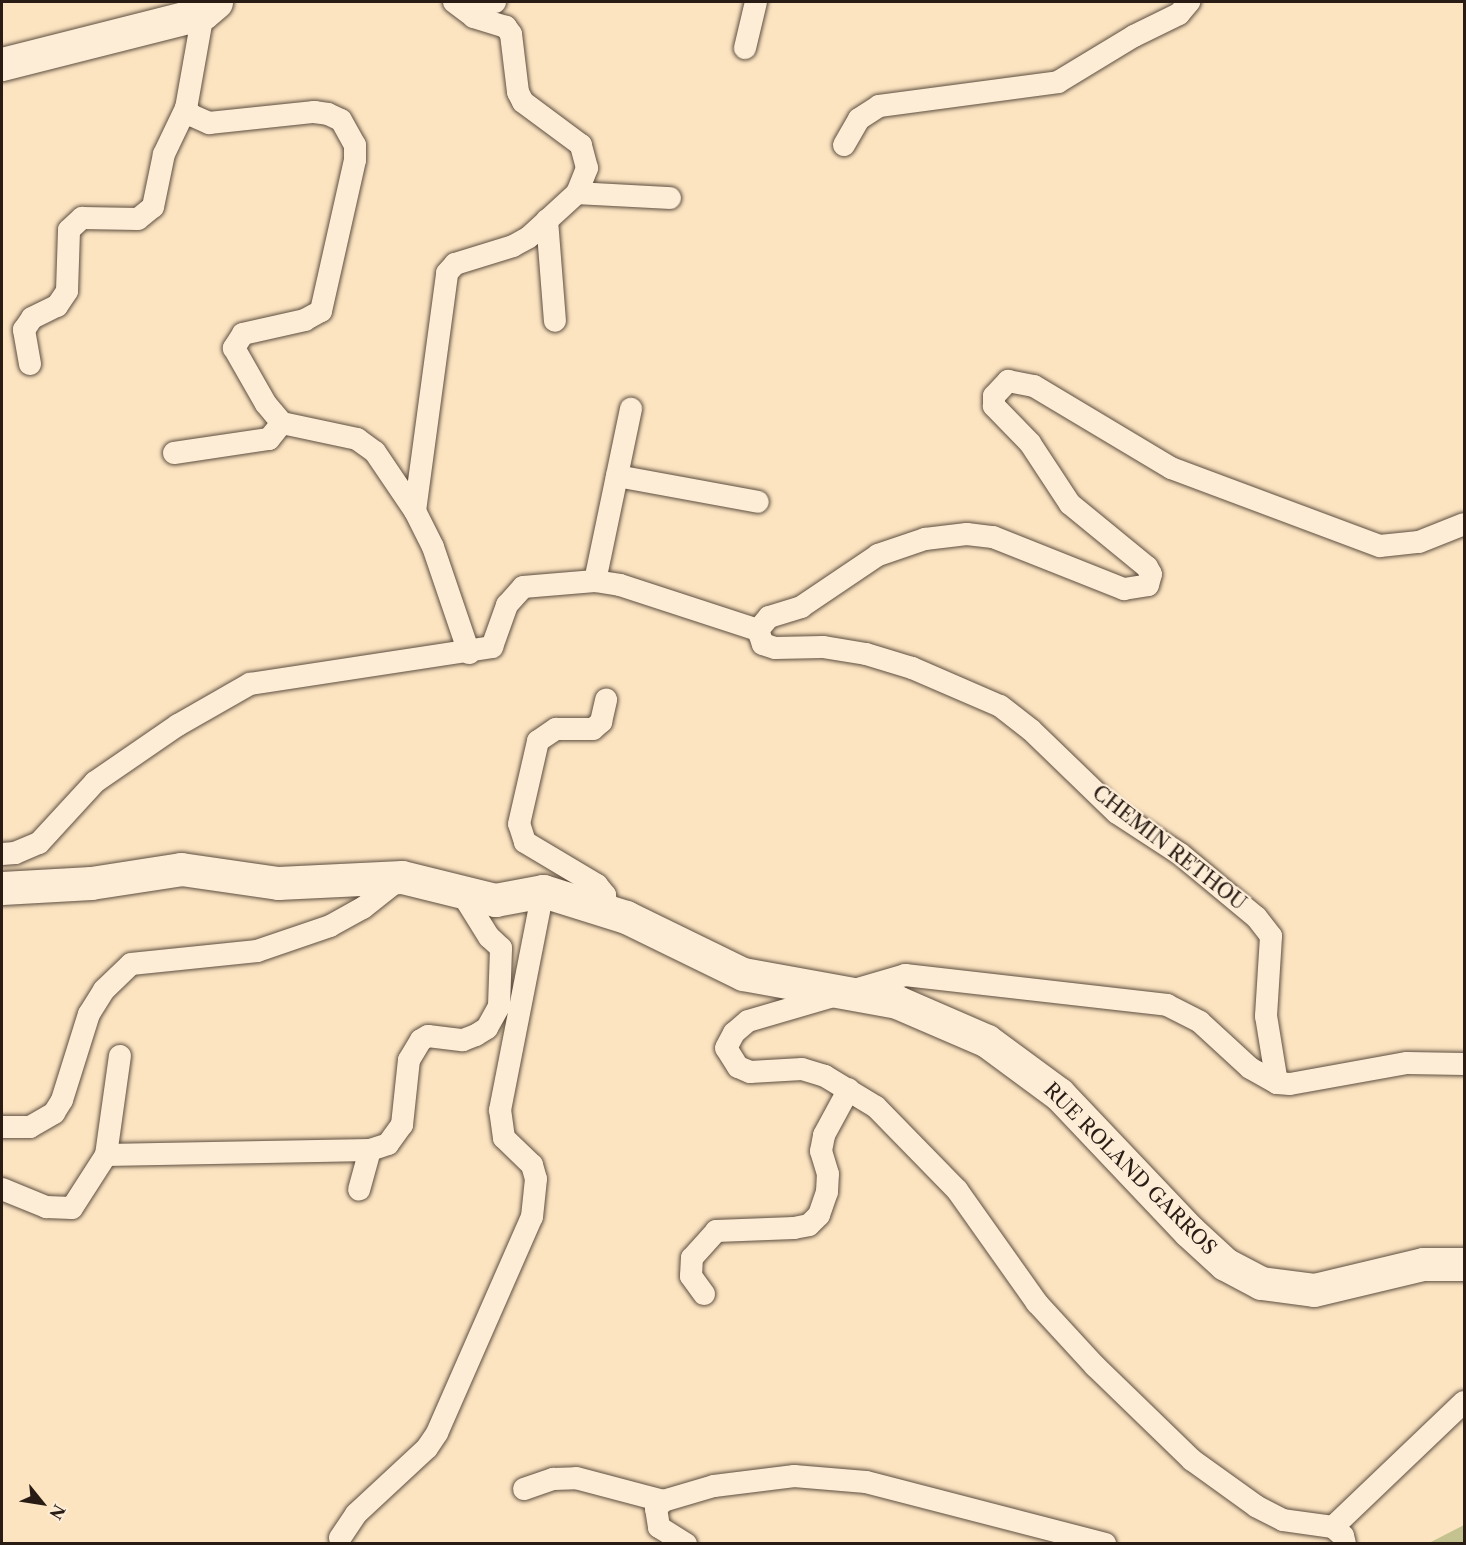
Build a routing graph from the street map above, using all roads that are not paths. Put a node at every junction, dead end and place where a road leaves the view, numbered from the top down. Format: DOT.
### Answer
graph roads {
  1 [pos="454,2"];
  2 [pos="465,2"];
  3 [pos="495,2"];
  4 [pos="756,2"];
  5 [pos="1189,2"];
  6 [pos="210,7"];
  7 [pos="745,48"];
  8 [pos="2,64"];
  9 [pos="186,108"];
  10 [pos="844,145"];
  11 [pos="577,193"];
  12 [pos="670,198"];
  13 [pos="547,220"];
  14 [pos="555,321"];
  15 [pos="30,364"];
  16 [pos="632,409"];
  17 [pos="282,423"];
  18 [pos="174,453"];
  19 [pos="618,476"];
  20 [pos="758,502"];
  21 [pos="415,511"];
  22 [pos="1464,524"];
  23 [pos="596,580"];
  24 [pos="758,630"];
  25 [pos="469,653"];
  26 [pos="606,700"];
  27 [pos="2,854"];
  28 [pos="402,877"];
  29 [pos="2,888"];
  30 [pos="543,891"];
  31 [pos="461,892"];
  32 [pos="606,909"];
  33 [pos="851,994"];
  34 [pos="120,1056"];
  35 [pos="1464,1064"];
  36 [pos="1277,1083"];
  37 [pos="849,1089"];
  38 [pos="2,1127"];
  39 [pos="370,1150"];
  40 [pos="106,1155"];
  41 [pos="2,1189"];
  42 [pos="359,1190"];
  43 [pos="1464,1264"];
  44 [pos="704,1294"];
  45 [pos="1464,1402"];
  46 [pos="524,1489"];
  47 [pos="663,1501"];
  48 [pos="1339,1535"];
  49 [pos="340,1538"];
  50 [pos="686,1544"];
  51 [pos="1105,1544"];
  1 -- 11 [label="street"];
  2 -- 3 [label="street"];
  4 -- 7 [label="street"];
  5 -- 10 [label="street"];
  6 -- 8 [label="main road"];
  6 -- 9 [label="street"];
  9 -- 15 [label="street"];
  9 -- 17 [label="street"];
  11 -- 12 [label="street"];
  11 -- 13 [label="street"];
  13 -- 14 [label="street"];
  13 -- 21 [label="street"];
  16 -- 19 [label="street"];
  17 -- 18 [label="street"];
  17 -- 21 [label="street"];
  19 -- 20 [label="street"];
  19 -- 23 [label="street"];
  21 -- 25 [label="street"];
  22 -- 24 [label="street"];
  23 -- 24 [label="street"];
  23 -- 25 [label="street"];
  24 -- 36 [label="street, CHEMIN RETHOU"];
  25 -- 27 [label="street"];
  26 -- 32 [label="street"];
  28 -- 29 [label="main road, RUE ROLAND GARROS"];
  28 -- 31 [label="main road, RUE ROLAND GARROS"];
  28 -- 38 [label="street"];
  30 -- 31 [label="main road, RUE ROLAND GARROS"];
  30 -- 32 [label="main road, RUE ROLAND GARROS"];
  30 -- 49 [label="street"];
  31 -- 39 [label="street"];
  32 -- 33 [label="main road, RUE ROLAND GARROS"];
  33 -- 36 [label="street"];
  33 -- 37 [label="street"];
  33 -- 43 [label="main road, RUE ROLAND GARROS"];
  34 -- 40 [label="street"];
  35 -- 36 [label="street"];
  37 -- 44 [label="street"];
  37 -- 48 [label="street"];
  39 -- 40 [label="street"];
  39 -- 42 [label="street"];
  40 -- 41 [label="street"];
  45 -- 48 [label="street"];
  46 -- 47 [label="street"];
  47 -- 50 [label="street"];
  47 -- 51 [label="street"];
}
